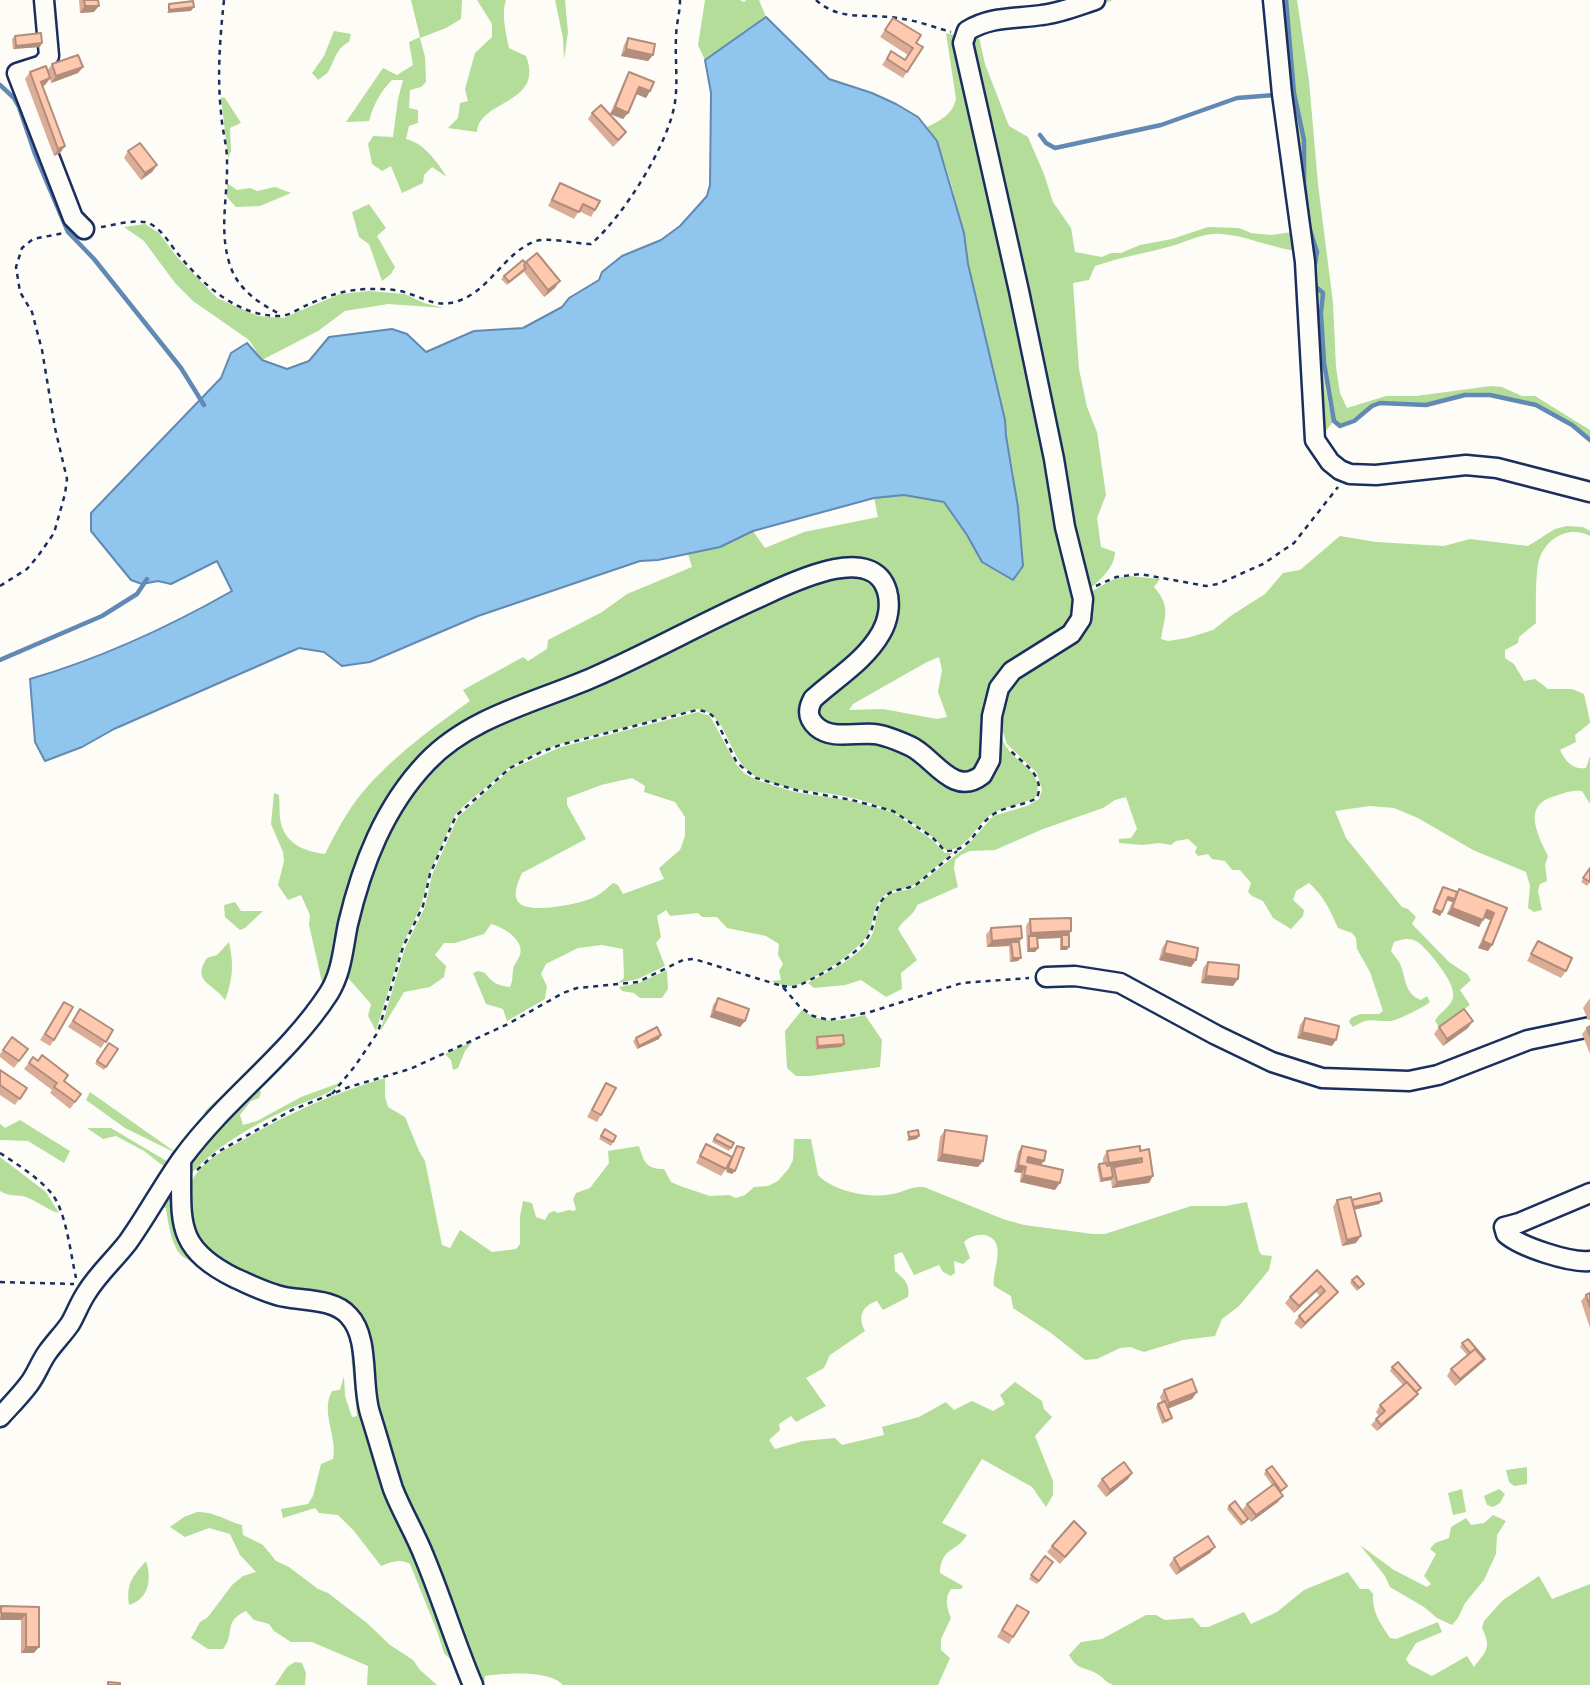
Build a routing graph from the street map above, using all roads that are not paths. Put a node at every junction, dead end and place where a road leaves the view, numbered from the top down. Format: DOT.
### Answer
graph roads {
  1 [pos="44,0"];
  2 [pos="1095,0"];
  3 [pos="1273,0"];
  4 [pos="85,229"];
  5 [pos="1590,492"];
  6 [pos="1046,977"];
  7 [pos="1590,1027"];
  8 [pos="181,1160"];
  9 [pos="1590,1193"];
  10 [pos="1590,1261"];
  11 [pos="0,1417"];
  12 [pos="473,1685"];
  1 -- 4 [label="street"];
  2 -- 8 [label="street"];
  3 -- 5 [label="street"];
  6 -- 7 [label="street"];
  8 -- 11 [label="street"];
  8 -- 12 [label="street"];
  9 -- 10 [label="street"];
}
